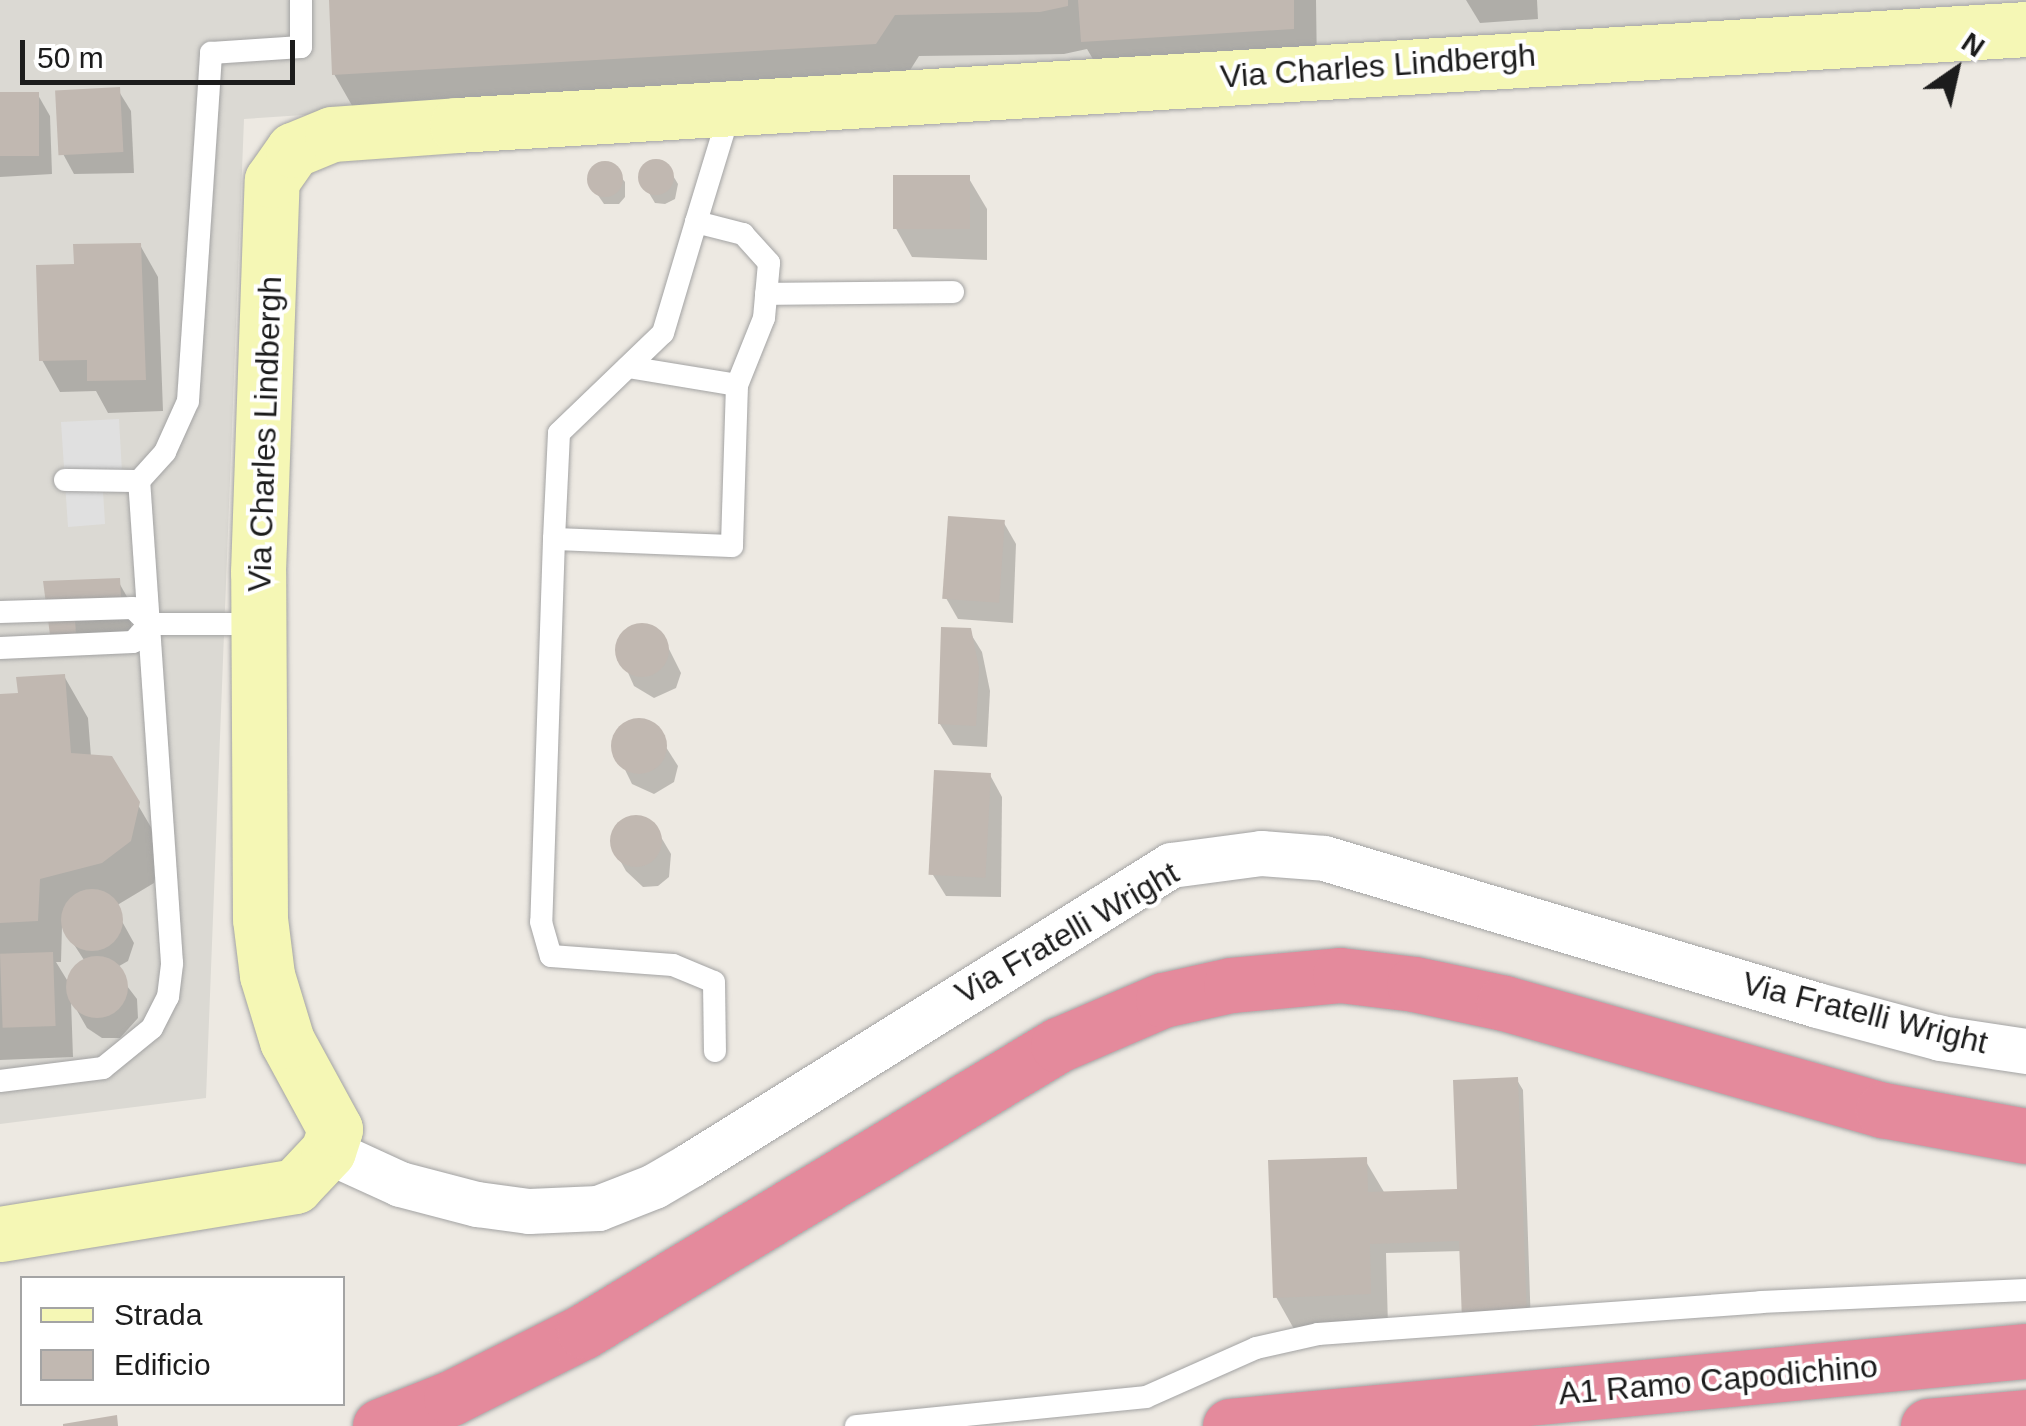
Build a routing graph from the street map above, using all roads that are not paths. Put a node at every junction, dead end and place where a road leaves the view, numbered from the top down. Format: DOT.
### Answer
graph roads {
  1 [pos="302,0"];
  2 [pos="2026,30"];
  3 [pos="730,110"];
  4 [pos="696,222"];
  5 [pos="952,292"];
  6 [pos="766,294"];
  7 [pos="628,366"];
  8 [pos="737,386"];
  9 [pos="65,480"];
  10 [pos="139,481"];
  11 [pos="554,539"];
  12 [pos="0,612"];
  13 [pos="149,624"];
  14 [pos="260,624"];
  15 [pos="0,648"];
  16 [pos="715,1051"];
  17 [pos="2026,1051"];
  18 [pos="0,1081"];
  19 [pos="2026,1136"];
  20 [pos="328,1150"];
  21 [pos="0,1234"];
  22 [pos="2026,1290"];
  23 [pos="2026,1351"];
  24 [pos="2026,1417"];
  25 [pos="380,1426"];
  26 [pos="856,1426"];
  27 [pos="1230,1426"];
  28 [pos="1928,1426"];
  1 -- 10 [label="lane"];
  2 -- 3 [label="street, Via Charles Lindbergh"];
  3 -- 4 [label="lane"];
  3 -- 14 [label="street, Via Charles Lindbergh"];
  4 -- 6 [label="lane"];
  4 -- 7 [label="lane"];
  5 -- 6 [label="lane"];
  6 -- 8 [label="lane"];
  7 -- 8 [label="lane"];
  7 -- 11 [label="lane"];
  8 -- 11 [label="lane"];
  9 -- 10 [label="lane"];
  10 -- 13 [label="lane"];
  11 -- 16 [label="lane"];
  12 -- 13 [label="lane"];
  13 -- 14 [label="lane"];
  13 -- 15 [label="lane"];
  13 -- 18 [label="lane"];
  14 -- 20 [label="street, Via Charles Lindbergh"];
  17 -- 20 [label="street, Via Fratelli Wright"];
  19 -- 25 [label="highway"];
  20 -- 21 [label="street"];
  22 -- 26 [label="lane"];
  23 -- 27 [label="highway, A1 Ramo Capodichino"];
  24 -- 28 [label="highway"];
}
